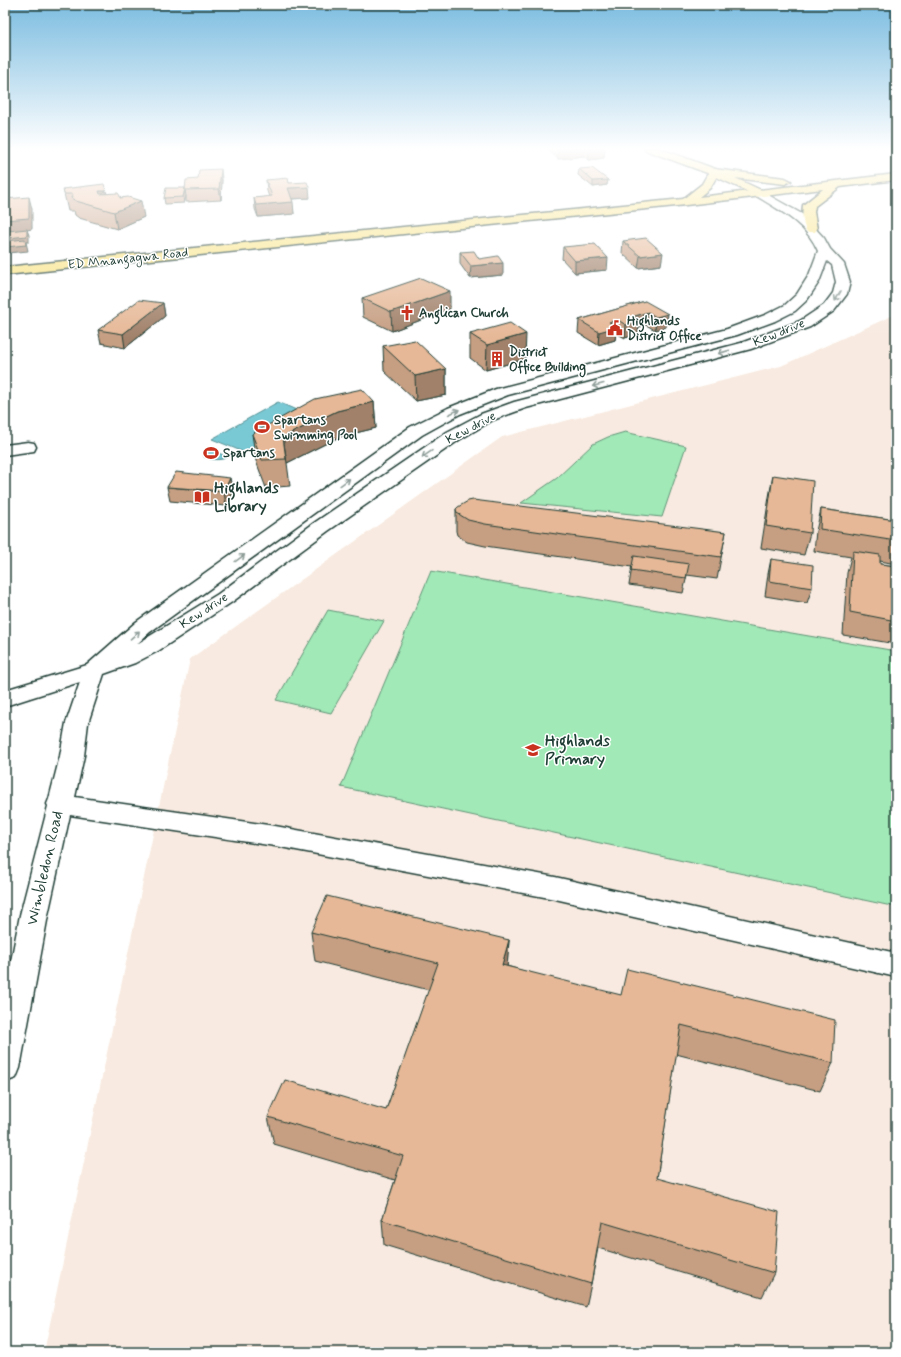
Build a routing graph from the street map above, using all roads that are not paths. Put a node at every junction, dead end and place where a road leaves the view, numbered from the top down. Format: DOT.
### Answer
graph roads {
  1 [pos="594,211"];
  2 [pos="789,211"];
  3 [pos="808,211"];
  4 [pos="810,229"];
  5 [pos="824,251"];
  6 [pos="5,271"];
  7 [pos="28,447"];
  8 [pos="5,450"];
  9 [pos="95,670"];
  10 [pos="5,698"];
  11 [pos="59,804"];
  12 [pos="896,965"];
  13 [pos="5,1068"];
  1 -- 6 [label="main road, ED Mnangagwa Road"];
  2 -- 4 [label="street, Kew drive"];
  3 -- 4 [label="main road"];
  4 -- 5 [label="street, Kew drive"];
  9 -- 5 [label="street, Kew drive, one-way"];
  5 -- 9 [label="street, Kew drive, one-way"];
  7 -- 8 [label="street"];
  9 -- 10 [label="street, Kew drive"];
  9 -- 11 [label="street, Wimbledon Road"];
  11 -- 12 [label="street"];
  11 -- 13 [label="street, Wimbledon Road"];
}
